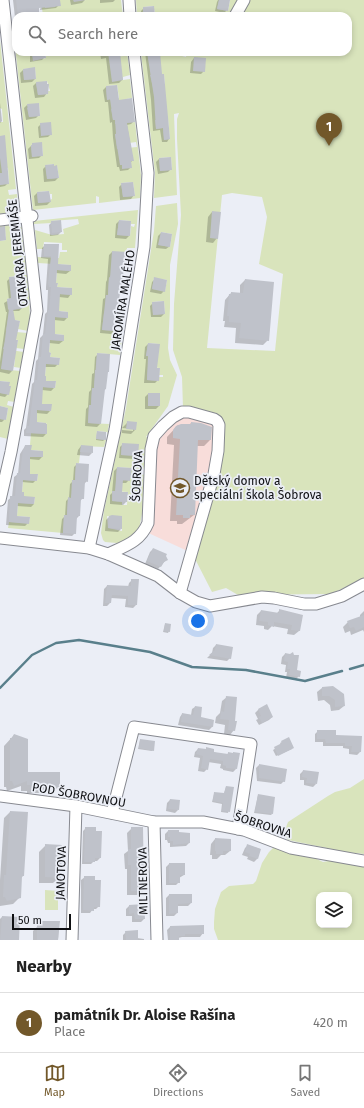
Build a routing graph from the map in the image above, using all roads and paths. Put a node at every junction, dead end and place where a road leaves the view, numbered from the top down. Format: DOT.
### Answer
graph roads {
  1 [pos="3,0"];
  2 [pos="129,0"];
  3 [pos="244,0"];
  4 [pos="130,12"];
  5 [pos="237,12"];
  6 [pos="134,56"];
  7 [pos="30,216"];
  8 [pos="0,220"];
  9 [pos="4,466"];
  10 [pos="0,500"];
  11 [pos="0,538"];
  12 [pos="89,548"];
  13 [pos="108,554"];
  14 [pos="364,584"];
  15 [pos="180,593"];
  16 [pos="0,796"];
  17 [pos="76,806"];
  18 [pos="112,814"];
  19 [pos="154,822"];
  20 [pos="238,829"];
  21 [pos="364,861"];
  22 [pos="72,940"];
  23 [pos="157,940"];
  1 -- 7 [label="street, OTAKARA JEREMIÁŠE"];
  2 -- 4 [label="street"];
  3 -- 5 [label="street"];
  6 -- 12 [label="street, JAROMÍRA MALÉHO"];
  7 -- 8 [label="street"];
  7 -- 9 [label="street, OTAKARA JEREMIÁŠE"];
  9 -- 10 [label="street, OTAKARA JEREMIÁŠE"];
  11 -- 12 [label="street"];
  12 -- 13 [label="street"];
  13 -- 15 [label="street"];
  13 -- 15 [label="street, ŠOBROVA"];
  14 -- 15 [label="street"];
  16 -- 17 [label="street, POD ŠOBROVNOU"];
  17 -- 18 [label="street, POD ŠOBROVNOU"];
  17 -- 22 [label="street, JANOTOVA"];
  18 -- 19 [label="street, POD ŠOBROVNOU"];
  18 -- 20 [label="street"];
  19 -- 20 [label="street, ŠOBROVNA"];
  19 -- 23 [label="street, MILTNEROVA"];
  20 -- 21 [label="street, ŠOBROVNA"];
}
